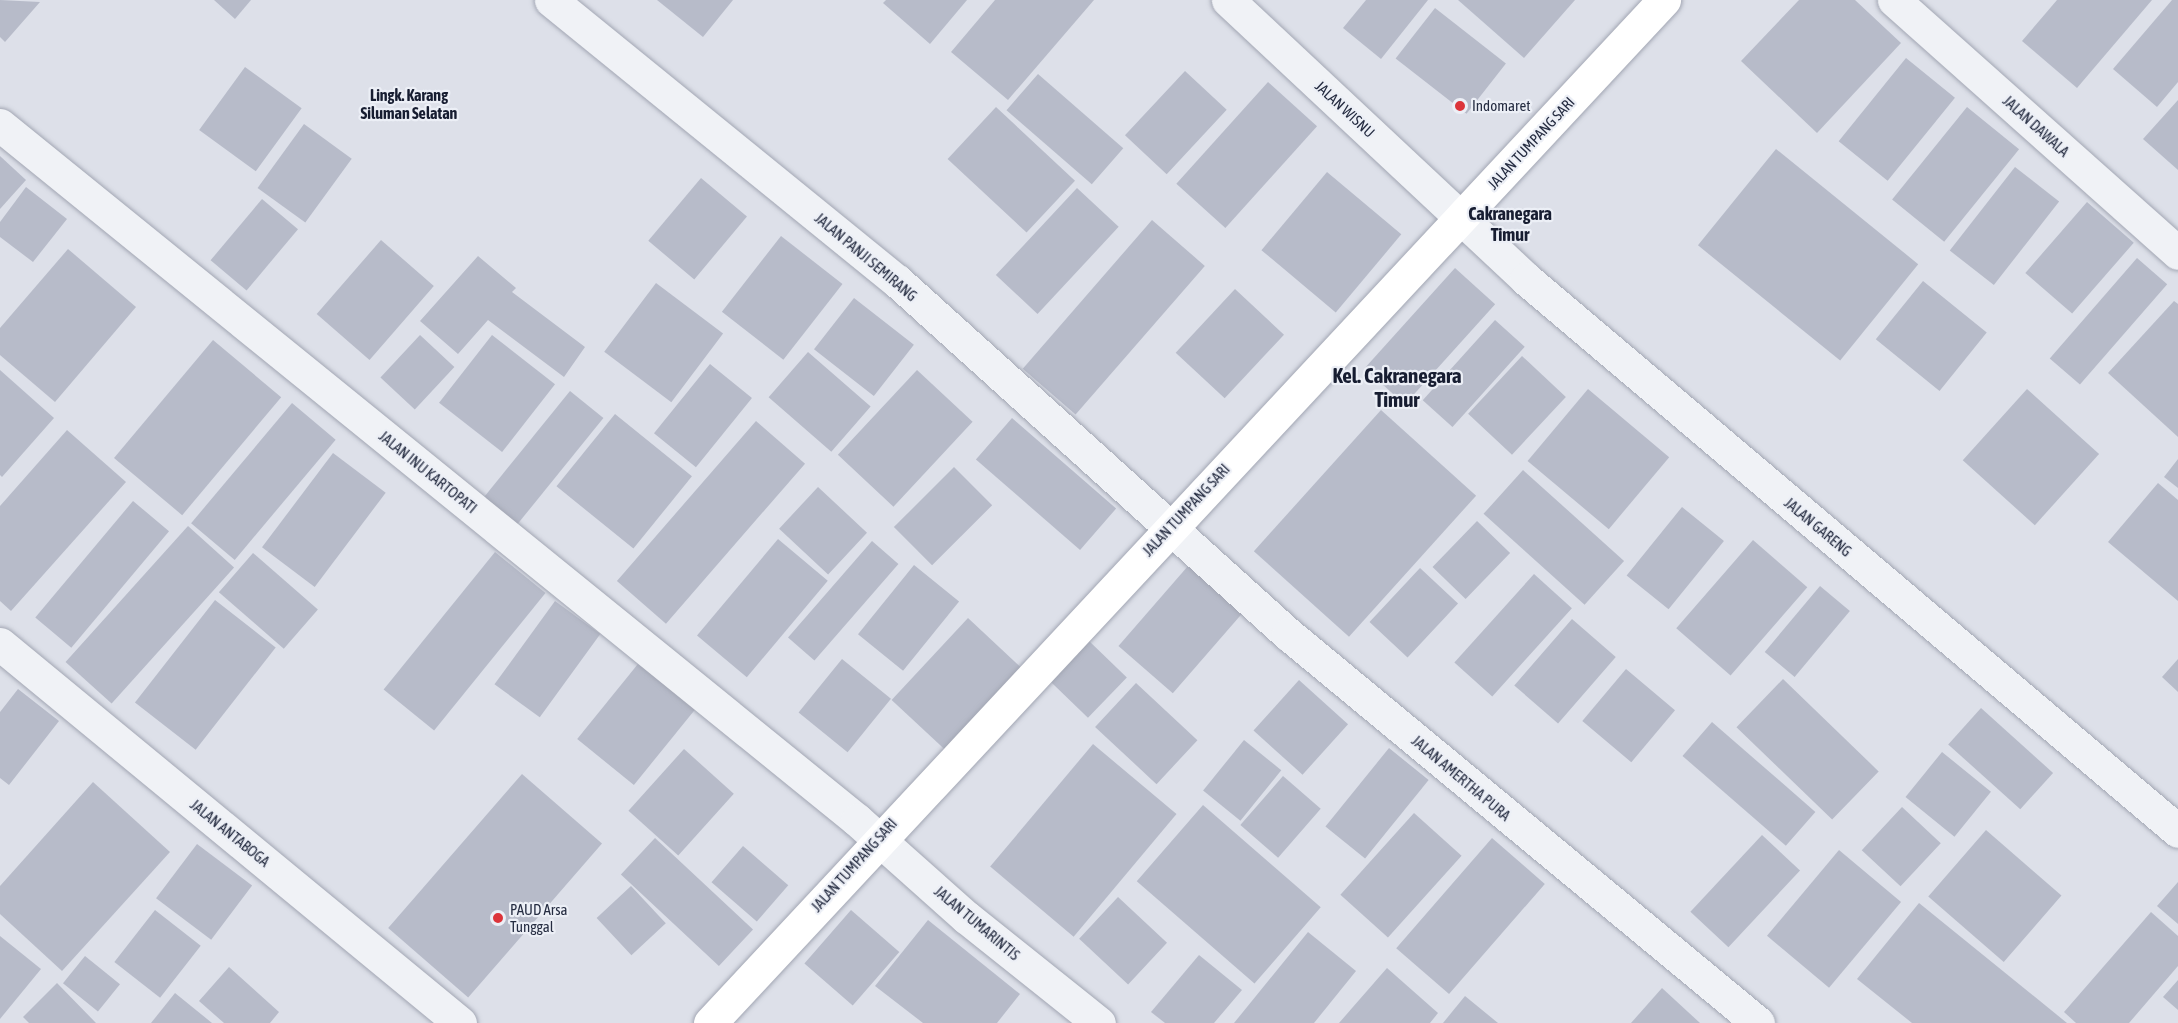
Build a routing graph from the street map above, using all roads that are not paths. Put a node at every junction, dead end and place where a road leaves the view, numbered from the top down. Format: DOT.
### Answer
graph roads {
  1 [pos="551,0"];
  2 [pos="1228,0"];
  3 [pos="1664,0"];
  4 [pos="1894,0"];
  5 [pos="0,125"];
  6 [pos="1461,219"];
  7 [pos="2178,253"];
  8 [pos="1167,529"];
  9 [pos="0,644"];
  10 [pos="868,829"];
  11 [pos="2178,831"];
  12 [pos="460,1023"];
  13 [pos="710,1023"];
  14 [pos="1100,1023"];
  15 [pos="1758,1023"];
  1 -- 8 [label="street, JALAN PANJI SEMIRANG"];
  2 -- 6 [label="street, JALAN WISNU"];
  3 -- 6 [label="main road, JALAN TUMPANG SARI"];
  4 -- 7 [label="street, JALAN DAWALA"];
  5 -- 10 [label="street, JALAN INU KARTOPATI"];
  6 -- 8 [label="main road, JALAN TUMPANG SARI"];
  6 -- 11 [label="street, JALAN GARENG"];
  8 -- 10 [label="main road, JALAN TUMPANG SARI"];
  8 -- 15 [label="street, JALAN AMERTHA PURA"];
  9 -- 12 [label="street, JALAN ANTABOGA"];
  10 -- 13 [label="main road, JALAN TUMPANG SARI"];
  10 -- 14 [label="street, JALAN TUMARINTIS"];
}
